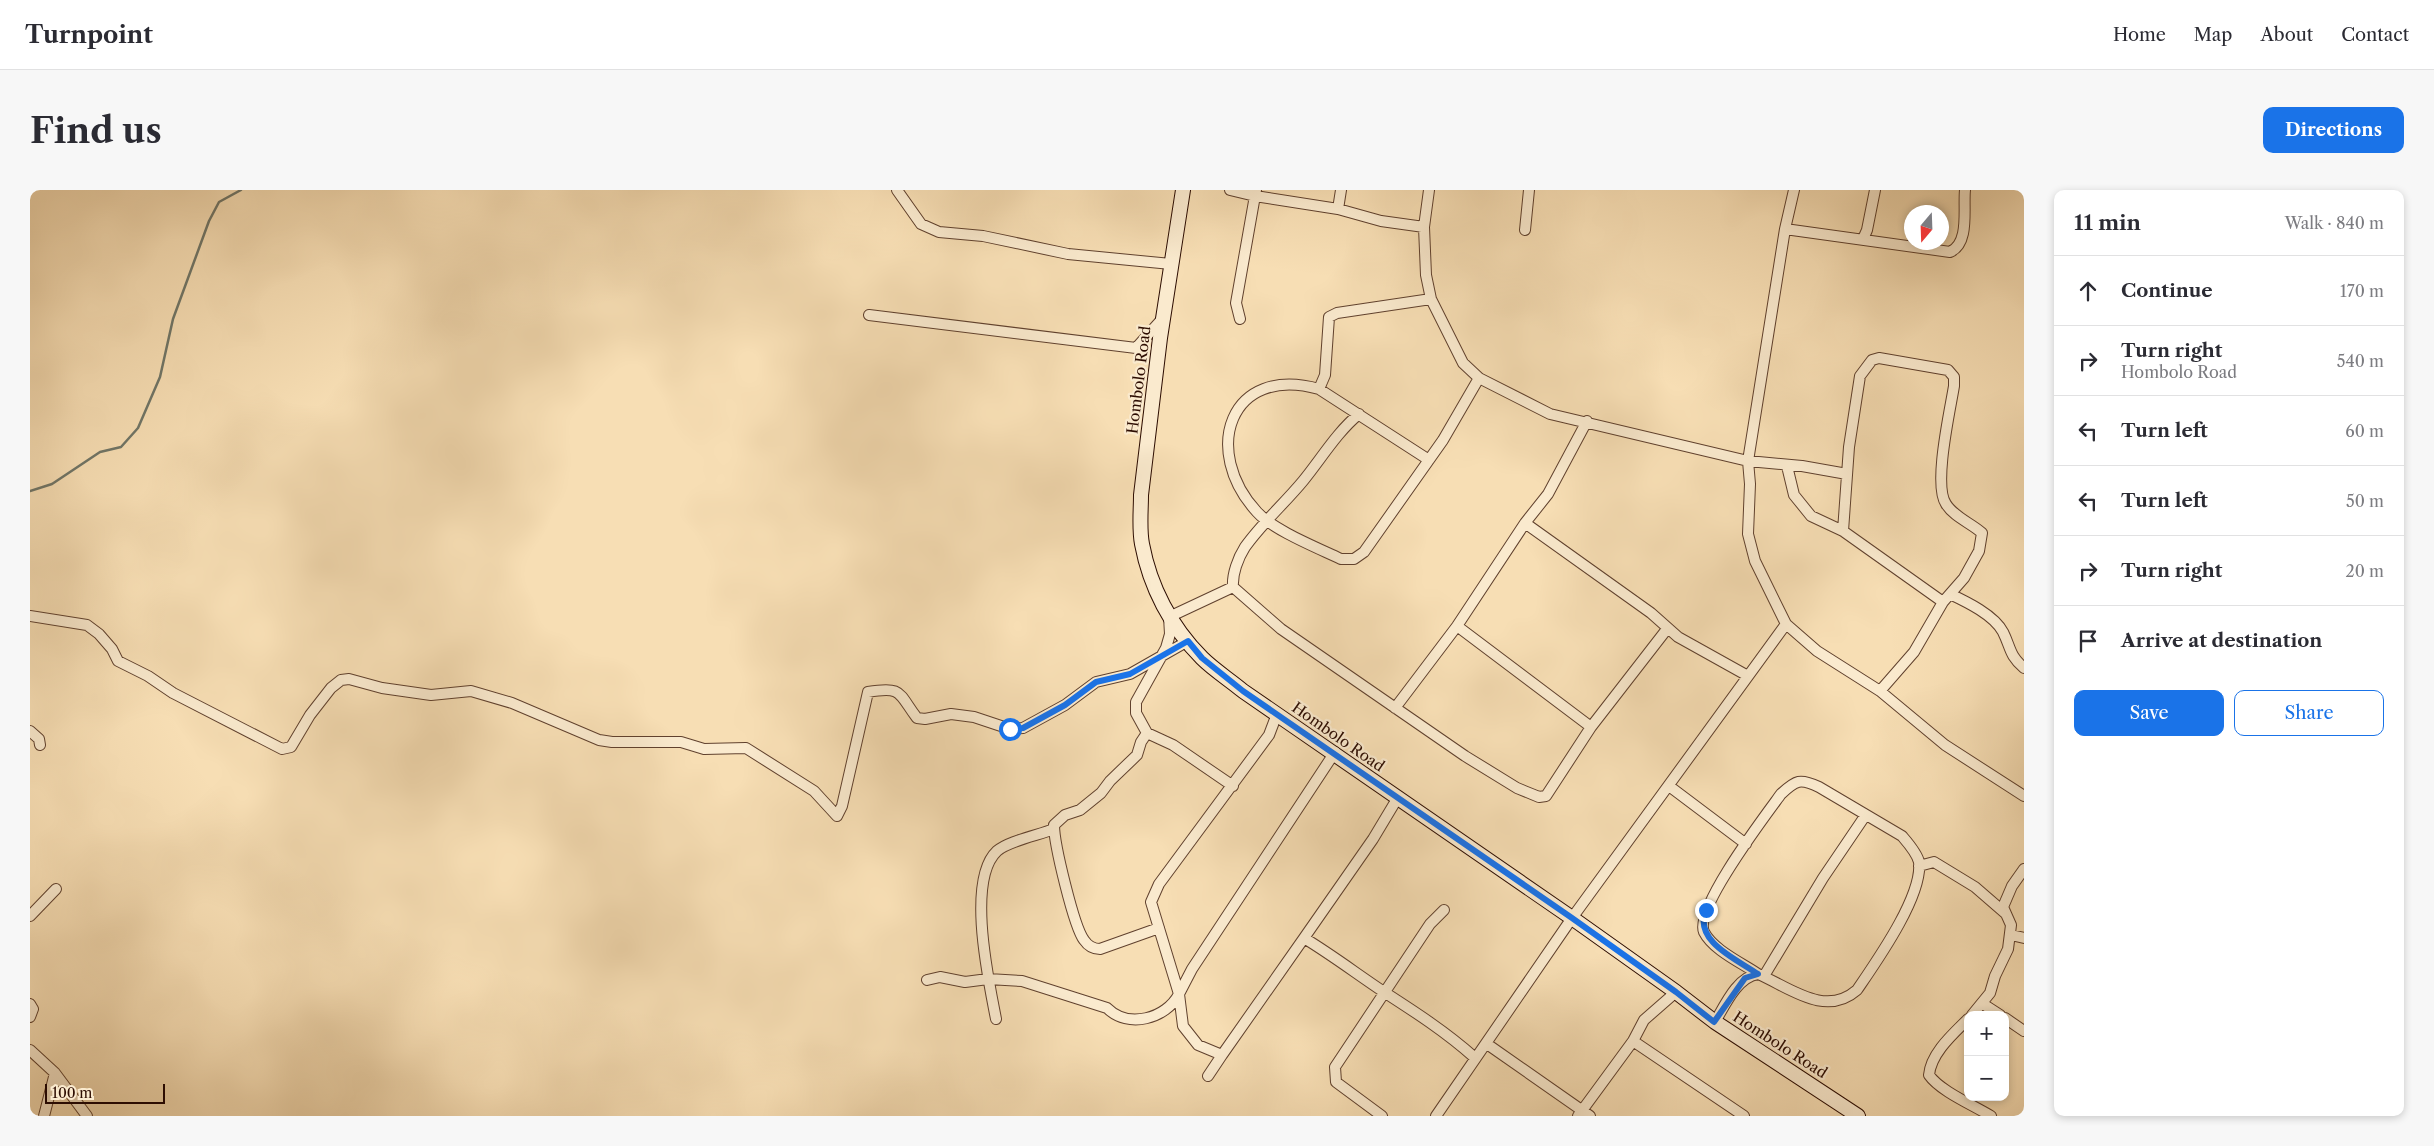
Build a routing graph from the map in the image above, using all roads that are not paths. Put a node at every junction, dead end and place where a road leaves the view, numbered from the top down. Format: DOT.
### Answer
graph roads {
  1 [pos="897,190"];
  2 [pos="1183,190"];
  3 [pos="1230,190"];
  4 [pos="1341,190"];
  5 [pos="1428,190"];
  6 [pos="1529,190"];
  7 [pos="1794,190"];
  8 [pos="1875,190"];
  9 [pos="1965,190"];
  10 [pos="1256,193"];
  11 [pos="1338,209"];
  12 [pos="1424,227"];
  13 [pos="1785,229"];
  14 [pos="1525,230"];
  15 [pos="1863,239"];
  16 [pos="1171,264"];
  17 [pos="1431,300"];
  18 [pos="869,315"];
  19 [pos="1163,318"];
  20 [pos="1240,319"];
  21 [pos="1479,378"];
  22 [pos="1319,389"];
  23 [pos="1359,414"];
  24 [pos="1587,421"];
  25 [pos="1429,460"];
  26 [pos="1748,461"];
  27 [pos="1787,466"];
  28 [pos="1847,474"];
  29 [pos="1265,520"];
  30 [pos="1525,523"];
  31 [pos="1843,531"];
  32 [pos="1233,587"];
  33 [pos="1947,598"];
  34 [pos="32,614"];
  35 [pos="1169,618"];
  36 [pos="1786,624"];
  37 [pos="1457,626"];
  38 [pos="1667,629"];
  39 [pos="1188,641"];
  40 [pos="1160,658"];
  41 [pos="2024,668"];
  42 [pos="1748,676"];
  43 [pos="1880,691"];
  44 [pos="1394,708"];
  45 [pos="1277,714"];
  46 [pos="1591,727"];
  47 [pos="30,731"];
  48 [pos="1147,733"];
  49 [pos="40,745"];
  50 [pos="1335,752"];
  51 [pos="1233,786"];
  52 [pos="1669,786"];
  53 [pos="2024,796"];
  54 [pos="1397,799"];
  55 [pos="1865,816"];
  56 [pos="1054,829"];
  57 [pos="1746,844"];
  58 [pos="1919,866"];
  59 [pos="2024,870"];
  60 [pos="56,889"];
  61 [pos="1444,910"];
  62 [pos="2005,913"];
  63 [pos="30,916"];
  64 [pos="1572,918"];
  65 [pos="1159,928"];
  66 [pos="2011,935"];
  67 [pos="1304,938"];
  68 [pos="2024,938"];
  69 [pos="1761,975"];
  70 [pos="988,979"];
  71 [pos="927,980"];
  72 [pos="1385,992"];
  73 [pos="1676,992"];
  74 [pos="1178,994"];
  75 [pos="30,1004"];
  76 [pos="1983,1004"];
  77 [pos="1976,1011"];
  78 [pos="1994,1011"];
  79 [pos="30,1017"];
  80 [pos="996,1019"];
  81 [pos="2009,1021"];
  82 [pos="1714,1022"];
  83 [pos="1964,1023"];
  84 [pos="2024,1031"];
  85 [pos="1633,1040"];
  86 [pos="1487,1044"];
  87 [pos="30,1050"];
  88 [pos="1222,1054"];
  89 [pos="1474,1057"];
  90 [pos="54,1073"];
  91 [pos="1208,1076"];
  92 [pos="1583,1114"];
  93 [pos="44,1116"];
  94 [pos="87,1116"];
  95 [pos="1382,1116"];
  96 [pos="1436,1116"];
  97 [pos="1744,1116"];
  98 [pos="1858,1116"];
  99 [pos="1991,1116"];
  1 -- 16 [label="street"];
  2 -- 16 [label="street, Hombolo Road"];
  3 -- 10 [label="street"];
  4 -- 11 [label="street"];
  5 -- 12 [label="street"];
  6 -- 14 [label="street"];
  7 -- 13 [label="street"];
  8 -- 15 [label="street"];
  9 -- 15 [label="street"];
  10 -- 11 [label="street"];
  10 -- 20 [label="street"];
  11 -- 12 [label="street"];
  12 -- 17 [label="street"];
  13 -- 15 [label="street"];
  13 -- 26 [label="street"];
  16 -- 19 [label="street, Hombolo Road"];
  17 -- 21 [label="street"];
  17 -- 22 [label="street"];
  18 -- 19 [label="street"];
  19 -- 35 [label="street, Hombolo Road"];
  21 -- 24 [label="street"];
  21 -- 25 [label="street"];
  22 -- 23 [label="street"];
  22 -- 29 [label="street"];
  23 -- 25 [label="street"];
  23 -- 29 [label="street"];
  24 -- 26 [label="street"];
  24 -- 30 [label="street"];
  25 -- 29 [label="street"];
  26 -- 27 [label="street"];
  26 -- 36 [label="street"];
  27 -- 28 [label="street"];
  27 -- 31 [label="street"];
  28 -- 31 [label="street"];
  28 -- 33 [label="street"];
  29 -- 32 [label="street"];
  30 -- 37 [label="street"];
  30 -- 38 [label="street"];
  31 -- 33 [label="street"];
  32 -- 35 [label="street"];
  32 -- 44 [label="street"];
  33 -- 41 [label="street"];
  33 -- 43 [label="street"];
  34 -- 40 [label="street"];
  35 -- 39 [label="street, Hombolo Road"];
  35 -- 40 [label="street"];
  36 -- 42 [label="street"];
  36 -- 43 [label="street"];
  37 -- 44 [label="street"];
  37 -- 46 [label="street"];
  38 -- 42 [label="street"];
  38 -- 46 [label="street"];
  39 -- 40 [label="street"];
  39 -- 45 [label="street, Hombolo Road"];
  40 -- 48 [label="street"];
  42 -- 52 [label="street"];
  43 -- 53 [label="street"];
  44 -- 46 [label="street"];
  45 -- 50 [label="street, Hombolo Road"];
  45 -- 51 [label="street"];
  47 -- 49 [label="street"];
  48 -- 51 [label="street"];
  48 -- 56 [label="street"];
  50 -- 54 [label="street, Hombolo Road"];
  50 -- 74 [label="street"];
  51 -- 65 [label="street"];
  52 -- 57 [label="street"];
  52 -- 64 [label="street"];
  54 -- 64 [label="street, Hombolo Road"];
  54 -- 67 [label="street"];
  55 -- 57 [label="street"];
  55 -- 58 [label="street"];
  55 -- 69 [label="street"];
  56 -- 65 [label="street"];
  56 -- 70 [label="street"];
  57 -- 69 [label="street"];
  58 -- 62 [label="street"];
  58 -- 69 [label="street"];
  59 -- 62 [label="street"];
  60 -- 63 [label="street"];
  61 -- 72 [label="street"];
  62 -- 66 [label="street"];
  64 -- 73 [label="street, Hombolo Road"];
  64 -- 86 [label="street"];
  65 -- 74 [label="street"];
  66 -- 68 [label="street"];
  66 -- 76 [label="street"];
  67 -- 72 [label="street"];
  67 -- 88 [label="street"];
  69 -- 82 [label="street"];
  70 -- 71 [label="street"];
  70 -- 74 [label="street"];
  70 -- 80 [label="street"];
  72 -- 89 [label="street"];
  72 -- 95 [label="street"];
  73 -- 82 [label="street, Hombolo Road"];
  73 -- 85 [label="street"];
  74 -- 88 [label="street"];
  75 -- 79 [label="street"];
  76 -- 77 [label="street"];
  76 -- 78 [label="street"];
  81 -- 84 [label="street"];
  82 -- 98 [label="street, Hombolo Road"];
  83 -- 99 [label="street"];
  85 -- 92 [label="street"];
  85 -- 97 [label="street"];
  86 -- 89 [label="street"];
  86 -- 92 [label="street"];
  87 -- 90 [label="street"];
  88 -- 91 [label="street"];
  89 -- 96 [label="street"];
  90 -- 93 [label="street"];
  90 -- 94 [label="street"];
}
